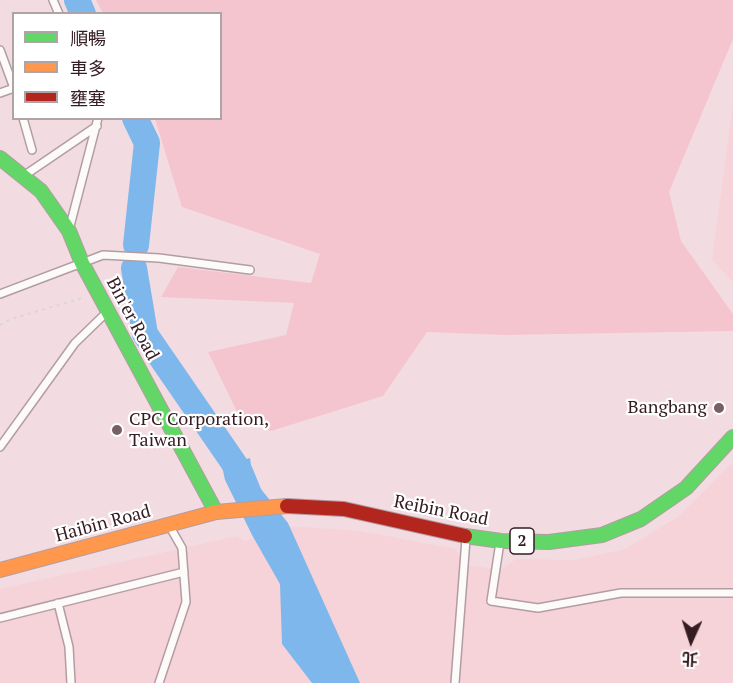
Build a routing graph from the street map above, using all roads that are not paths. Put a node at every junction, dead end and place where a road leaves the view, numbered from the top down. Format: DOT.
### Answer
graph roads {
  1 [pos="0,50"];
  2 [pos="12,85"];
  3 [pos="23,120"];
  4 [pos="98,122"];
  5 [pos="32,150"];
  6 [pos="0,158"];
  7 [pos="24,176"];
  8 [pos="69,231"];
  9 [pos="82,263"];
  10 [pos="250,270"];
  11 [pos="0,294"];
  12 [pos="108,311"];
  13 [pos="733,437"];
  14 [pos="0,447"];
  15 [pos="216,512"];
  16 [pos="169,524"];
  17 [pos="467,536"];
  18 [pos="501,541"];
  19 [pos="0,570"];
  20 [pos="184,572"];
  21 [pos="733,593"];
  22 [pos="58,603"];
  23 [pos="0,618"];
  24 [pos="71,683"];
  25 [pos="159,683"];
  26 [pos="455,683"];
  1 -- 2 [label="lane"];
  3 -- 5 [label="lane"];
  4 -- 7 [label="lane"];
  4 -- 8 [label="lane"];
  6 -- 7 [label="main road, Bin'er Road"];
  7 -- 8 [label="main road, Bin'er Road"];
  8 -- 9 [label="main road, Bin'er Road"];
  9 -- 10 [label="lane"];
  9 -- 11 [label="lane"];
  9 -- 12 [label="main road, Bin'er Road"];
  12 -- 14 [label="lane"];
  12 -- 15 [label="main road, Bin'er Road"];
  13 -- 18 [label="main road, Reibin Road / 2"];
  15 -- 16 [label="main road, Haibin Road / 2"];
  15 -- 17 [label="main road, Reibin Road / 2"];
  16 -- 19 [label="main road, Haibin Road / 2"];
  16 -- 20 [label="lane"];
  17 -- 18 [label="main road, Reibin Road / 2"];
  17 -- 26 [label="lane"];
  18 -- 21 [label="lane"];
  20 -- 22 [label="lane"];
  20 -- 25 [label="lane"];
  22 -- 23 [label="lane"];
  22 -- 24 [label="lane"];
}
